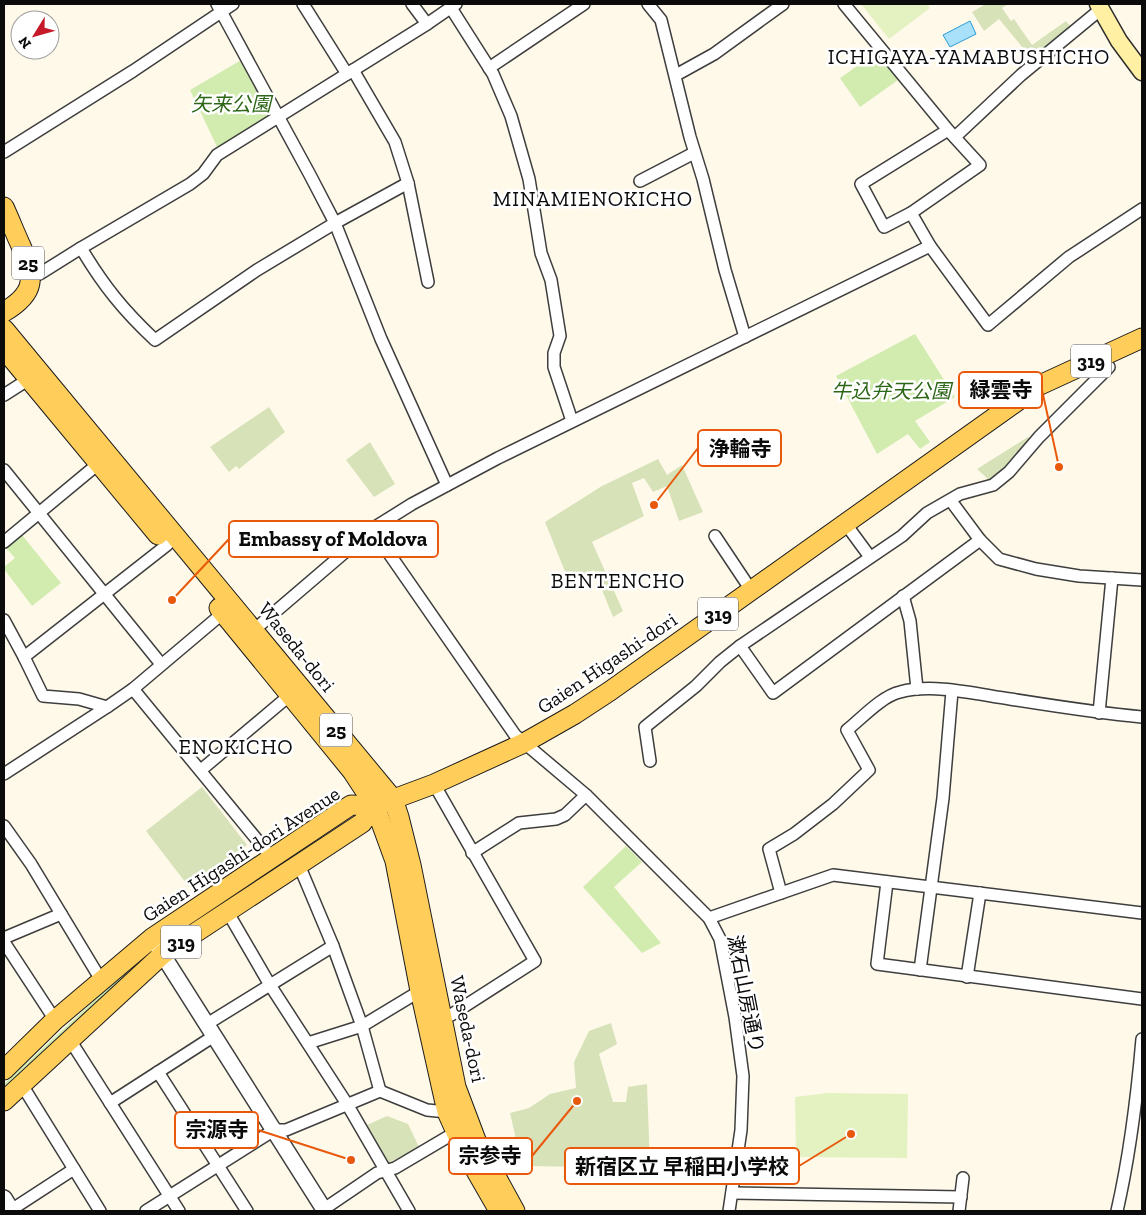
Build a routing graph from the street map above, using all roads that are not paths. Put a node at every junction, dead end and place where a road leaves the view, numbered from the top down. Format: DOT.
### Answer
graph roads {
  1 [pos="233,4"];
  2 [pos="303,4"];
  3 [pos="412,4"];
  4 [pos="584,4"];
  5 [pos="648,4"];
  6 [pos="783,4"];
  7 [pos="844,4"];
  8 [pos="453,6"];
  9 [pos="1099,6"];
  10 [pos="220,7"];
  11 [pos="427,24"];
  12 [pos="489,68"];
  13 [pos="350,72"];
  14 [pos="1142,72"];
  15 [pos="676,74"];
  16 [pos="278,118"];
  17 [pos="951,133"];
  18 [pos="4,152"];
  19 [pos="694,153"];
  20 [pos="640,181"];
  21 [pos="408,183"];
  22 [pos="4,207"];
  23 [pos="1142,209"];
  24 [pos="911,213"];
  25 [pos="334,223"];
  26 [pos="930,246"];
  27 [pos="81,248"];
  28 [pos="32,277"];
  29 [pos="428,282"];
  30 [pos="4,312"];
  31 [pos="4,329"];
  32 [pos="745,337"];
  33 [pos="1142,338"];
  34 [pos="4,349"];
  35 [pos="1142,353"];
  36 [pos="1109,366"];
  37 [pos="29,380"];
  38 [pos="1040,385"];
  39 [pos="4,395"];
  40 [pos="572,421"];
  41 [pos="98,464"];
  42 [pos="4,470"];
  43 [pos="446,485"];
  44 [pos="951,501"];
  45 [pos="39,514"];
  46 [pos="845,523"];
  47 [pos="372,529"];
  48 [pos="715,536"];
  49 [pos="980,540"];
  50 [pos="4,542"];
  51 [pos="167,545"];
  52 [pos="870,557"];
  53 [pos="1112,578"];
  54 [pos="1142,580"];
  55 [pos="751,590"];
  56 [pos="104,594"];
  57 [pos="903,596"];
  58 [pos="223,613"];
  59 [pos="4,620"];
  60 [pos="254,630"];
  61 [pos="740,646"];
  62 [pos="24,657"];
  63 [pos="161,664"];
  64 [pos="133,689"];
  65 [pos="917,689"];
  66 [pos="952,691"];
  67 [pos="290,695"];
  68 [pos="107,708"];
  69 [pos="1098,713"];
  70 [pos="1142,717"];
  71 [pos="524,743"];
  72 [pos="650,762"];
  73 [pos="201,770"];
  74 [pos="4,774"];
  75 [pos="434,784"];
  76 [pos="586,795"];
  77 [pos="384,803"];
  78 [pos="4,826"];
  79 [pos="472,853"];
  80 [pos="272,858"];
  81 [pos="299,865"];
  82 [pos="887,882"];
  83 [pos="932,887"];
  84 [pos="781,893"];
  85 [pos="980,893"];
  86 [pos="227,911"];
  87 [pos="1142,913"];
  88 [pos="61,914"];
  89 [pos="709,918"];
  90 [pos="152,938"];
  91 [pos="4,940"];
  92 [pos="333,946"];
  93 [pos="163,954"];
  94 [pos="920,970"];
  95 [pos="966,976"];
  96 [pos="101,980"];
  97 [pos="270,985"];
  98 [pos="420,991"];
  99 [pos="1142,998"];
  100 [pos="443,1018"];
  101 [pos="55,1020"];
  102 [pos="362,1026"];
  103 [pos="211,1030"];
  104 [pos="1142,1039"];
  105 [pos="70,1040"];
  106 [pos="308,1043"];
  107 [pos="5,1065"];
  108 [pos="158,1072"];
  109 [pos="22,1085"];
  110 [pos="380,1091"];
  111 [pos="4,1101"];
  112 [pos="110,1103"];
  113 [pos="347,1104"];
  114 [pos="448,1112"];
  115 [pos="274,1130"];
  116 [pos="456,1132"];
  117 [pos="218,1166"];
  118 [pos="74,1169"];
  119 [pos="385,1171"];
  120 [pos="963,1178"];
  121 [pos="732,1193"];
  122 [pos="169,1196"];
  123 [pos="961,1196"];
  124 [pos="9,1206"];
  125 [pos="324,1210"];
  126 [pos="507,1210"];
  127 [pos="100,1211"];
  128 [pos="146,1211"];
  129 [pos="178,1211"];
  130 [pos="247,1211"];
  131 [pos="409,1211"];
  132 [pos="729,1211"];
  133 [pos="959,1211"];
  134 [pos="1117,1211"];
  1 -- 10 [label="street"];
  2 -- 13 [label="street"];
  3 -- 11 [label="street"];
  4 -- 12 [label="street"];
  5 -- 15 [label="street"];
  6 -- 15 [label="street"];
  7 -- 17 [label="street"];
  8 -- 11 [label="street"];
  8 -- 12 [label="street"];
  9 -- 14 [label="main road"];
  9 -- 17 [label="street"];
  10 -- 16 [label="street"];
  10 -- 18 [label="street"];
  11 -- 13 [label="street"];
  12 -- 40 [label="street"];
  13 -- 16 [label="street"];
  13 -- 21 [label="street"];
  15 -- 19 [label="street"];
  16 -- 25 [label="street"];
  16 -- 27 [label="street"];
  17 -- 24 [label="street"];
  17 -- 24 [label="street"];
  19 -- 20 [label="street"];
  19 -- 32 [label="street"];
  21 -- 25 [label="street"];
  21 -- 29 [label="street"];
  22 -- 28 [label="main road, 25"];
  23 -- 26 [label="street"];
  24 -- 26 [label="street"];
  25 -- 27 [label="street"];
  25 -- 43 [label="street"];
  26 -- 32 [label="street"];
  27 -- 28 [label="street"];
  28 -- 30 [label="main road, 25"];
  31 -- 60 [label="main road, Waseda-dori / 25"];
  32 -- 40 [label="street"];
  33 -- 38 [label="main road, Gaien Higashi-dori / 319"];
  34 -- 37 [label="main road, Waseda-dori / 25"];
  35 -- 36 [label="main road, Gaien Higashi-dori / 319"];
  36 -- 38 [label="main road, Gaien Higashi-dori / 319"];
  36 -- 44 [label="street"];
  37 -- 39 [label="street"];
  37 -- 41 [label="main road, Waseda-dori / 25"];
  38 -- 46 [label="main road, Gaien Higashi-dori / 319"];
  40 -- 43 [label="street"];
  41 -- 45 [label="street"];
  41 -- 51 [label="main road, Waseda-dori / 25"];
  42 -- 45 [label="street"];
  43 -- 47 [label="street"];
  44 -- 49 [label="street"];
  44 -- 52 [label="street"];
  45 -- 50 [label="street"];
  45 -- 56 [label="street"];
  46 -- 52 [label="street"];
  46 -- 55 [label="main road, Gaien Higashi-dori / 319"];
  47 -- 60 [label="street"];
  47 -- 71 [label="street, 漱石山房通り"];
  48 -- 55 [label="street"];
  49 -- 53 [label="street"];
  49 -- 57 [label="street"];
  51 -- 56 [label="street"];
  51 -- 58 [label="main road, Waseda-dori / 25"];
  52 -- 61 [label="street"];
  53 -- 54 [label="street"];
  53 -- 69 [label="street"];
  55 -- 71 [label="main road, Gaien Higashi-dori / 319"];
  56 -- 62 [label="street"];
  56 -- 63 [label="street"];
  57 -- 61 [label="street"];
  57 -- 65 [label="street"];
  58 -- 63 [label="street"];
  58 -- 67 [label="main road, Waseda-dori / 25"];
  59 -- 62 [label="street"];
  60 -- 77 [label="main road, Waseda-dori / 25"];
  61 -- 72 [label="street"];
  62 -- 68 [label="street"];
  63 -- 64 [label="street"];
  64 -- 68 [label="street"];
  64 -- 73 [label="street"];
  65 -- 66 [label="street"];
  65 -- 84 [label="street"];
  66 -- 69 [label="street"];
  66 -- 83 [label="street"];
  67 -- 73 [label="street"];
  67 -- 77 [label="main road, Waseda-dori / 25"];
  68 -- 74 [label="street"];
  69 -- 70 [label="street"];
  71 -- 75 [label="main road, Gaien Higashi-dori / 319"];
  71 -- 76 [label="street, 漱石山房通り"];
  73 -- 80 [label="street"];
  75 -- 77 [label="main road, Gaien Higashi-dori / 319"];
  75 -- 79 [label="street"];
  76 -- 79 [label="street"];
  76 -- 89 [label="street, 漱石山房通り"];
  77 -- 80 [label="main road, Gaien Higashi-dori Avenue / 319"];
  77 -- 81 [label="main road, Gaien Higashi-dori Avenue / 319"];
  77 -- 98 [label="main road, Waseda-dori / 25"];
  77 -- 100 [label="main road, Waseda-dori / 25"];
  78 -- 88 [label="street"];
  79 -- 100 [label="street"];
  80 -- 90 [label="main road, Gaien Higashi-dori Avenue / 319"];
  81 -- 86 [label="main road, Gaien Higashi-dori Avenue / 319"];
  81 -- 92 [label="street"];
  82 -- 83 [label="street"];
  82 -- 84 [label="street"];
  82 -- 94 [label="street"];
  83 -- 85 [label="street"];
  83 -- 94 [label="street"];
  84 -- 89 [label="street"];
  85 -- 87 [label="street"];
  85 -- 95 [label="street"];
  86 -- 93 [label="main road, Gaien Higashi-dori Avenue / 319"];
  86 -- 97 [label="street"];
  88 -- 91 [label="street"];
  88 -- 96 [label="street"];
  89 -- 121 [label="street, 漱石山房通り"];
  90 -- 93 [label="street"];
  90 -- 96 [label="main road, Gaien Higashi-dori Avenue / 319"];
  91 -- 101 [label="street"];
  92 -- 97 [label="street"];
  92 -- 102 [label="street"];
  93 -- 103 [label="street"];
  93 -- 105 [label="main road, Gaien Higashi-dori Avenue / 319"];
  94 -- 95 [label="street"];
  95 -- 99 [label="street"];
  96 -- 101 [label="main road, Gaien Higashi-dori Avenue / 319"];
  97 -- 103 [label="street"];
  97 -- 106 [label="street"];
  98 -- 102 [label="street"];
  98 -- 114 [label="main road, Waseda-dori / 25"];
  100 -- 126 [label="main road, Waseda-dori / 25"];
  101 -- 107 [label="main road, Gaien Higashi-dori Avenue / 319"];
  102 -- 106 [label="street"];
  102 -- 110 [label="street"];
  103 -- 108 [label="street"];
  103 -- 115 [label="street"];
  104 -- 134 [label="street"];
  105 -- 109 [label="main road, Gaien Higashi-dori Avenue / 319"];
  105 -- 112 [label="street"];
  106 -- 113 [label="street"];
  108 -- 112 [label="street"];
  108 -- 117 [label="street"];
  109 -- 111 [label="main road, Gaien Higashi-dori Avenue / 319"];
  109 -- 118 [label="street"];
  110 -- 113 [label="street"];
  110 -- 114 [label="street"];
  112 -- 122 [label="street"];
  113 -- 115 [label="street"];
  113 -- 119 [label="street"];
  114 -- 116 [label="main road, Waseda-dori / 25"];
  115 -- 117 [label="street"];
  115 -- 125 [label="street"];
  116 -- 119 [label="street"];
  116 -- 126 [label="main road, Waseda-dori / 25"];
  117 -- 122 [label="street"];
  117 -- 130 [label="street"];
  118 -- 124 [label="street"];
  118 -- 127 [label="street"];
  119 -- 125 [label="street"];
  119 -- 131 [label="street"];
  120 -- 123 [label="street"];
  121 -- 123 [label="street"];
  121 -- 132 [label="street, 漱石山房通り"];
  122 -- 128 [label="street"];
  122 -- 129 [label="street"];
  123 -- 133 [label="street"];
}
